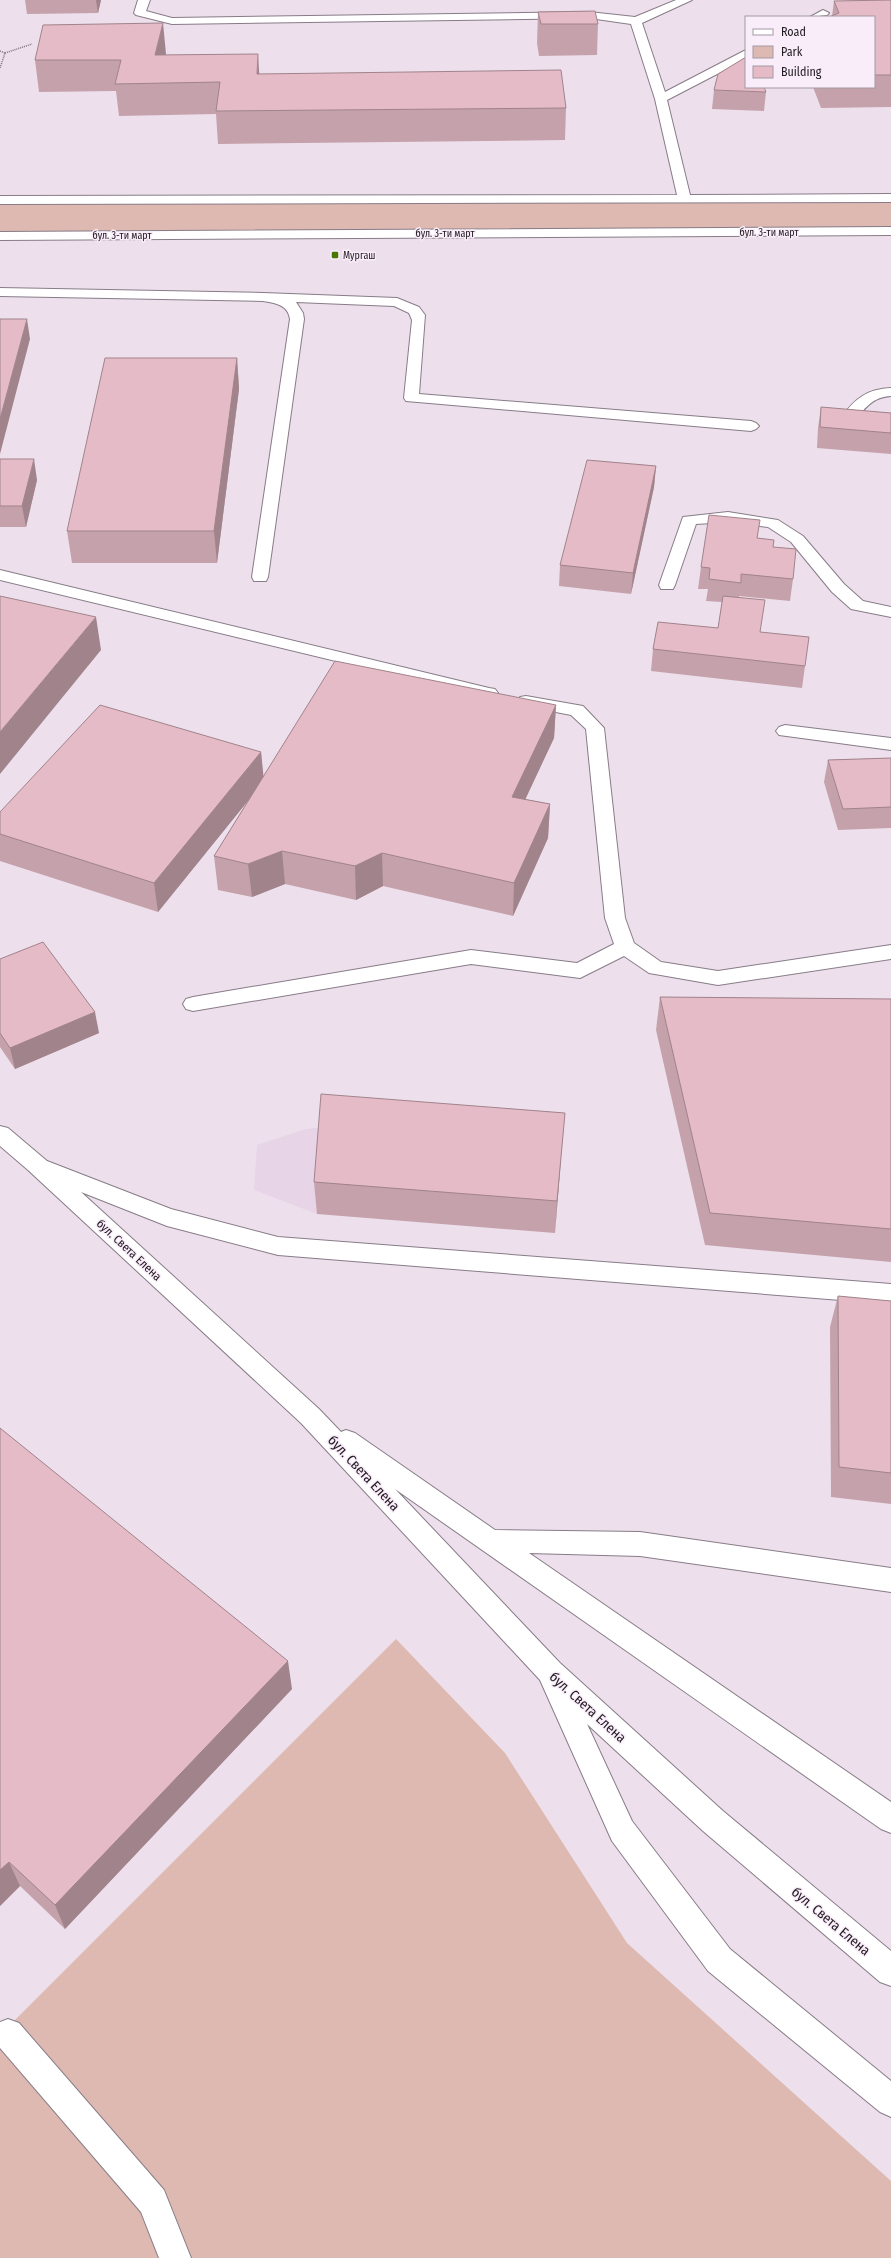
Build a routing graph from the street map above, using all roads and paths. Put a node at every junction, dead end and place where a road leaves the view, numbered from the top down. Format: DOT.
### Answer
graph roads {
  1 [pos="144,0"];
  2 [pos="686,0"];
  3 [pos="636,21"];
  4 [pos="32,44"];
  5 [pos="0,51"];
  6 [pos="5,53"];
  7 [pos="745,55"];
  8 [pos="0,56"];
  9 [pos="4,56"];
  10 [pos="0,68"];
  11 [pos="661,99"];
  12 [pos="684,197"];
  13 [pos="891,198"];
  14 [pos="0,200"];
  15 [pos="891,231"];
  16 [pos="0,236"];
  17 [pos="0,292"];
  18 [pos="263,297"];
  19 [pos="891,392"];
  20 [pos="850,417"];
  21 [pos="751,426"];
  22 [pos="0,575"];
  23 [pos="260,577"];
  24 [pos="667,585"];
  25 [pos="891,612"];
  26 [pos="785,731"];
  27 [pos="891,744"];
  28 [pos="625,947"];
  29 [pos="891,952"];
  30 [pos="193,1004"];
  31 [pos="0,1134"];
  32 [pos="36,1164"];
  33 [pos="891,1294"];
  34 [pos="310,1416"];
  35 [pos="490,1541"];
  36 [pos="891,1580"];
  37 [pos="550,1672"];
  38 [pos="891,1819"];
  39 [pos="891,1971"];
  40 [pos="8,2034"];
  41 [pos="891,2101"];
  42 [pos="175,2258"];
  1 -- 3 [label="street"];
  2 -- 3 [label="street"];
  3 -- 11 [label="street"];
  4 -- 6 [label="path"];
  5 -- 6 [label="path"];
  6 -- 9 [label="path"];
  7 -- 11 [label="street"];
  8 -- 9 [label="path"];
  9 -- 10 [label="path"];
  11 -- 12 [label="street"];
  12 -- 13 [label="street"];
  12 -- 14 [label="street"];
  15 -- 16 [label="street, бул. 3-ти март"];
  17 -- 18 [label="street"];
  18 -- 21 [label="street"];
  18 -- 23 [label="street"];
  19 -- 20 [label="street"];
  22 -- 28 [label="street"];
  24 -- 25 [label="street"];
  26 -- 27 [label="street"];
  28 -- 29 [label="street"];
  28 -- 30 [label="street"];
  31 -- 32 [label="street, бул. Света Елена"];
  32 -- 33 [label="street"];
  32 -- 34 [label="street, бул. Света Елена"];
  34 -- 35 [label="street, бул. Света Елена"];
  34 -- 37 [label="street, бул. Света Елена"];
  35 -- 36 [label="street"];
  35 -- 38 [label="street, бул. Света Елена"];
  37 -- 39 [label="street, бул. Света Елена"];
  37 -- 41 [label="street"];
  40 -- 42 [label="street"];
}
